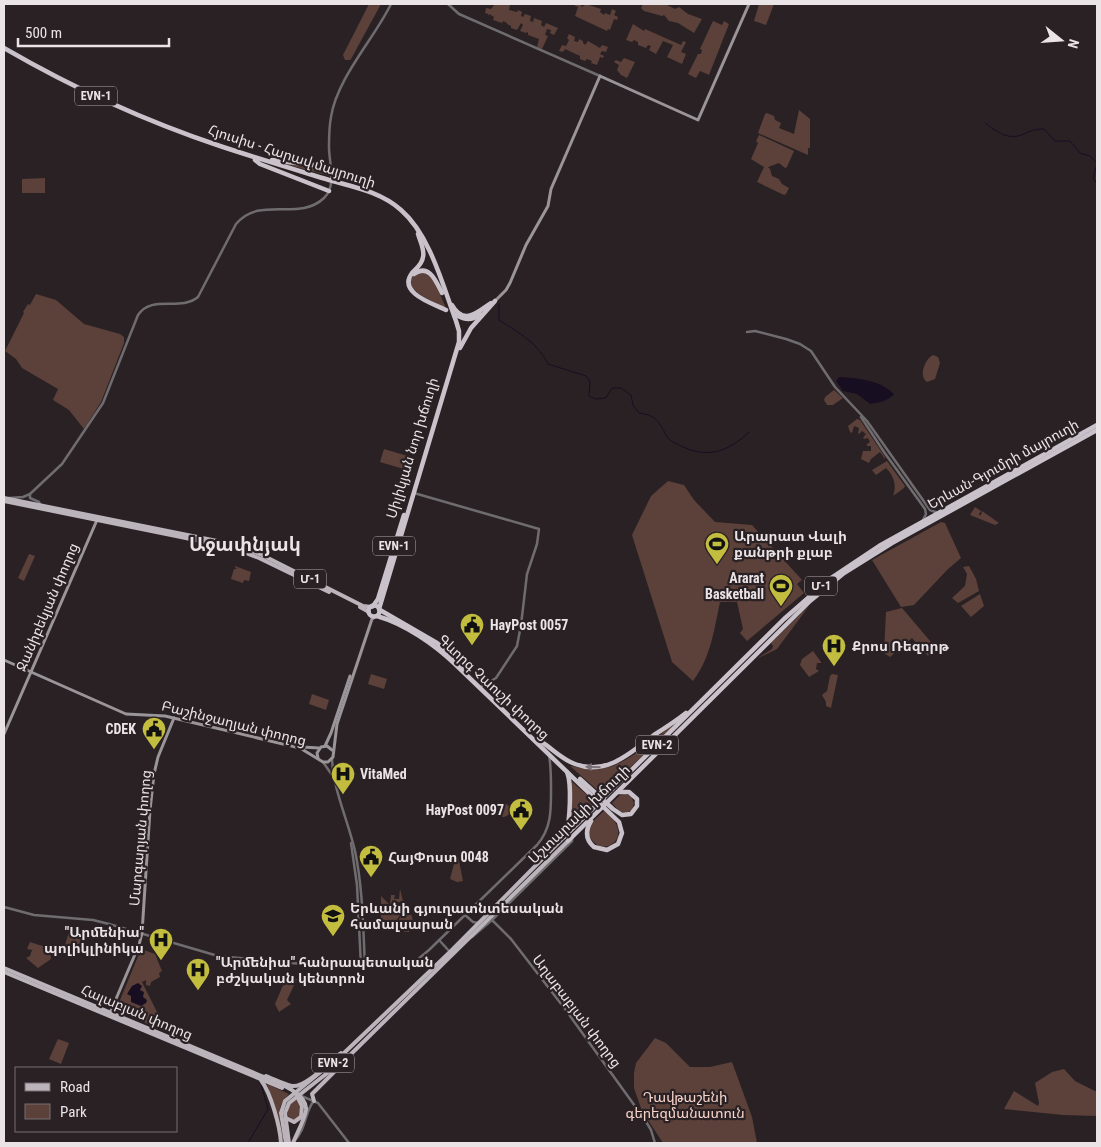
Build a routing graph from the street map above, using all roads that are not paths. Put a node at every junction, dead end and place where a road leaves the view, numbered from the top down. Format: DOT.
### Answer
graph roads {
  1 [pos="391,4"];
  2 [pos="448,4"];
  3 [pos="749,4"];
  4 [pos="4,50"];
  5 [pos="600,76"];
  6 [pos="255,160"];
  7 [pos="264,160"];
  8 [pos="330,167"];
  9 [pos="322,179"];
  10 [pos="345,186"];
  11 [pos="329,191"];
  12 [pos="418,234"];
  13 [pos="410,278"];
  14 [pos="443,286"];
  15 [pos="442,293"];
  16 [pos="494,301"];
  17 [pos="446,310"];
  18 [pos="456,315"];
  19 [pos="747,332"];
  20 [pos="453,353"];
  21 [pos="447,381"];
  22 [pos="444,387"];
  23 [pos="860,413"];
  24 [pos="1097,425"];
  25 [pos="1097,430"];
  26 [pos="1028,465"];
  27 [pos="414,493"];
  28 [pos="30,494"];
  29 [pos="6,501"];
  30 [pos="959,504"];
  31 [pos="41,507"];
  32 [pos="938,513"];
  33 [pos="97,519"];
  34 [pos="922,523"];
  35 [pos="379,610"];
  36 [pos="372,612"];
  37 [pos="4,660"];
  38 [pos="739,668"];
  39 [pos="31,672"];
  40 [pos="482,686"];
  41 [pos="707,697"];
  42 [pos="174,718"];
  43 [pos="4,734"];
  44 [pos="540,741"];
  45 [pos="324,746"];
  46 [pos="319,748"];
  47 [pos="333,752"];
  48 [pos="548,752"];
  49 [pos="318,758"];
  50 [pos="332,758"];
  51 [pos="323,762"];
  52 [pos="560,763"];
  53 [pos="565,768"];
  54 [pos="551,773"];
  55 [pos="618,792"];
  56 [pos="594,816"];
  57 [pos="573,836"];
  58 [pos="566,839"];
  59 [pos="524,880"];
  60 [pos="4,907"];
  61 [pos="465,914"];
  62 [pos="492,920"];
  63 [pos="478,923"];
  64 [pos="143,933"];
  65 [pos="468,937"];
  66 [pos="439,940"];
  67 [pos="450,952"];
  68 [pos="360,966"];
  69 [pos="365,966"];
  70 [pos="4,968"];
  71 [pos="4,972"];
  72 [pos="390,1012"];
  73 [pos="110,1015"];
  74 [pos="364,1034"];
  75 [pos="347,1058"];
  76 [pos="261,1077"];
  77 [pos="297,1094"];
  78 [pos="314,1101"];
  79 [pos="285,1116"];
  80 [pos="281,1143"];
  81 [pos="286,1143"];
  82 [pos="292,1143"];
  83 [pos="349,1143"];
  84 [pos="655,1143"];
  1 -- 8 [label="street"];
  2 -- 5 [label="street"];
  3 -- 5 [label="main road"];
  4 -- 6 [label="highway, Հյուսիս - Հարավ մայրուղի / EVN-1"];
  4 -- 7 [label="highway, Հյուսիս - Հարավ մայրուղի / EVN-1"];
  5 -- 16 [label="main road"];
  6 -- 9 [label="highway, Հյուսիս - Հարավ մայրուղի / EVN-1"];
  6 -- 11 [label="highway"];
  7 -- 8 [label="highway"];
  7 -- 9 [label="highway, Հյուսիս - Հարավ մայրուղի / EVN-1"];
  8 -- 11 [label="street"];
  9 -- 10 [label="highway, Հյուսիս - Հարավ մայրուղի / EVN-1"];
  10 -- 12 [label="highway, Հյուսիս - Հարավ մայրուղի / EVN-1"];
  10 -- 14 [label="highway, Հյուսիս - Հարավ մայրուղի / EVN-1"];
  11 -- 28 [label="street"];
  12 -- 13 [label="highway"];
  12 -- 15 [label="highway, Հյուսիս - Հարավ մայրուղի / EVN-1"];
  13 -- 15 [label="highway"];
  13 -- 17 [label="highway"];
  14 -- 16 [label="highway"];
  14 -- 21 [label="highway, Հյուսիս - Հարավ մայրուղի / EVN-1"];
  15 -- 20 [label="highway, Հյուսիս - Հարավ մայրուղի / EVN-1"];
  16 -- 18 [label="highway"];
  16 -- 21 [label="highway"];
  19 -- 23 [label="street"];
  20 -- 22 [label="highway, Սիլիկյան նոր խճուղի / EVN-1"];
  21 -- 22 [label="highway, Սիլիկյան նոր խճուղի / EVN-1"];
  22 -- 27 [label="highway, Սիլիկյան նոր խճուղի / EVN-1"];
  22 -- 36 [label="highway, Սիլիկյան նոր խճուղի / EVN-1"];
  23 -- 32 [label="street"];
  23 -- 34 [label="street"];
  24 -- 26 [label="highway, Երևան-Գյումրի մայրուղի / Մ-1"];
  25 -- 26 [label="highway, Երևան-Գյումրի մայրուղի / Մ-1"];
  26 -- 30 [label="highway, Երևան-Գյումրի մայրուղի / Մ-1"];
  27 -- 35 [label="highway, Սիլիկյան նոր խճուղի / EVN-1"];
  27 -- 40 [label="street"];
  28 -- 29 [label="street"];
  28 -- 31 [label="street"];
  29 -- 31 [label="main road, Մ-1"];
  30 -- 32 [label="highway, Երևան-Գյումրի մայրուղի / Մ-1"];
  30 -- 34 [label="highway, Երևան-Գյումրի մայրուղի / Մ-1"];
  31 -- 33 [label="main road, Մ-1"];
  32 -- 34 [label="highway, Երևան-Գյումրի մայրուղի / Մ-1"];
  33 -- 36 [label="main road, Մ-1"];
  33 -- 39 [label="main road, Ջանիբեկյան փողոց"];
  34 -- 38 [label="highway, Աշտարակի խճուղի / Մ-1"];
  35 -- 36 [label="highway, Գևորգ Չաուշի փողոց"];
  35 -- 36 [label="highway, Սիլիկյան նոր խճուղի"];
  35 -- 40 [label="highway, Գևորգ Չաուշի փողոց"];
  36 -- 45 [label="main road"];
  36 -- 47 [label="main road"];
  36 -- 48 [label="highway, Գևորգ Չաուշի փողոց / Մ-1"];
  37 -- 39 [label="main road, Բաշինջաղյան փողոց"];
  38 -- 41 [label="highway, Աշտարակի խճուղի / Մ-1"];
  38 -- 55 [label="highway, Աշտարակի խճուղի / Մ-1"];
  39 -- 42 [label="main road, Բաշինջաղյան փողոց"];
  39 -- 43 [label="main road, Ջանիբեկյան փողոց"];
  40 -- 44 [label="highway, Գևորգ Չաուշի փողոց"];
  41 -- 44 [label="highway, one-way"];
  41 -- 58 [label="highway, Աշտարակի խճուղի / EVN-2"];
  42 -- 46 [label="main road, Բաշինջաղյան փողոց"];
  42 -- 49 [label="main road, Բաշինջաղյան փողոց"];
  42 -- 64 [label="main road, Մարգարյան փողոց"];
  44 -- 55 [label="highway"];
  45 -- 46 [label="main road"];
  45 -- 47 [label="main road"];
  46 -- 49 [label="main road"];
  47 -- 50 [label="main road"];
  48 -- 52 [label="highway, Գևորգ Չաուշի փողոց / Մ-1"];
  48 -- 54 [label="street"];
  49 -- 51 [label="main road"];
  50 -- 51 [label="main road"];
  50 -- 69 [label="street"];
  51 -- 68 [label="street"];
  52 -- 53 [label="highway, Գևորգ Չաուշի փողոց / Մ-1"];
  52 -- 54 [label="street"];
  53 -- 56 [label="highway, Գևորգ Չաուշի փողոց"];
  53 -- 58 [label="highway"];
  54 -- 61 [label="street"];
  55 -- 56 [label="highway, Աշտարակի խճուղի / Մ-1"];
  56 -- 57 [label="highway, Աշտարակի խճուղի / EVN-2"];
  57 -- 58 [label="highway, Աշտարակի խճուղի / EVN-2"];
  57 -- 62 [label="street"];
  58 -- 59 [label="main road, Աշտարակի խճուղի / EVN-2"];
  59 -- 63 [label="main road, Աշտարակի խճուղի / EVN-2"];
  59 -- 65 [label="main road, Աշտարակի խճուղի / EVN-2"];
  60 -- 64 [label="street"];
  61 -- 63 [label="street"];
  61 -- 66 [label="street"];
  62 -- 65 [label="street"];
  62 -- 84 [label="street, Աղաբաբյան փողոց"];
  63 -- 67 [label="main road, Աշտարակի խճուղի / EVN-2"];
  64 -- 68 [label="street"];
  64 -- 73 [label="main road, Մարգարյան փողոց"];
  65 -- 72 [label="main road, Աշտարակի խճուղի / EVN-2"];
  66 -- 67 [label="street"];
  66 -- 69 [label="street"];
  67 -- 72 [label="main road, Աշտարակի խճուղի / EVN-2"];
  68 -- 69 [label="street"];
  70 -- 73 [label="main road, Հալաբյան փողոց"];
  71 -- 73 [label="main road, Հալաբյան փողոց"];
  72 -- 74 [label="main road, Աշտարակի խճուղի / EVN-2"];
  72 -- 75 [label="main road, Աշտարակի խճուղի / EVN-2"];
  73 -- 76 [label="main road, Հալաբյան փողոց"];
  74 -- 76 [label="main road"];
  74 -- 77 [label="main road, Աշտարակի խճուղի / EVN-2"];
  75 -- 77 [label="main road, Աշտարակի խճուղի / EVN-2"];
  75 -- 78 [label="main road"];
  76 -- 77 [label="main road"];
  76 -- 80 [label="main road"];
  77 -- 78 [label="street"];
  77 -- 79 [label="main road, Աշտարակի խճուղի / EVN-2"];
  77 -- 79 [label="main road"];
  77 -- 81 [label="main road, Աշտարակի խճուղի / EVN-2"];
  77 -- 82 [label="main road"];
  78 -- 82 [label="street"];
  78 -- 83 [label="street"];
  79 -- 82 [label="main road"];
}
